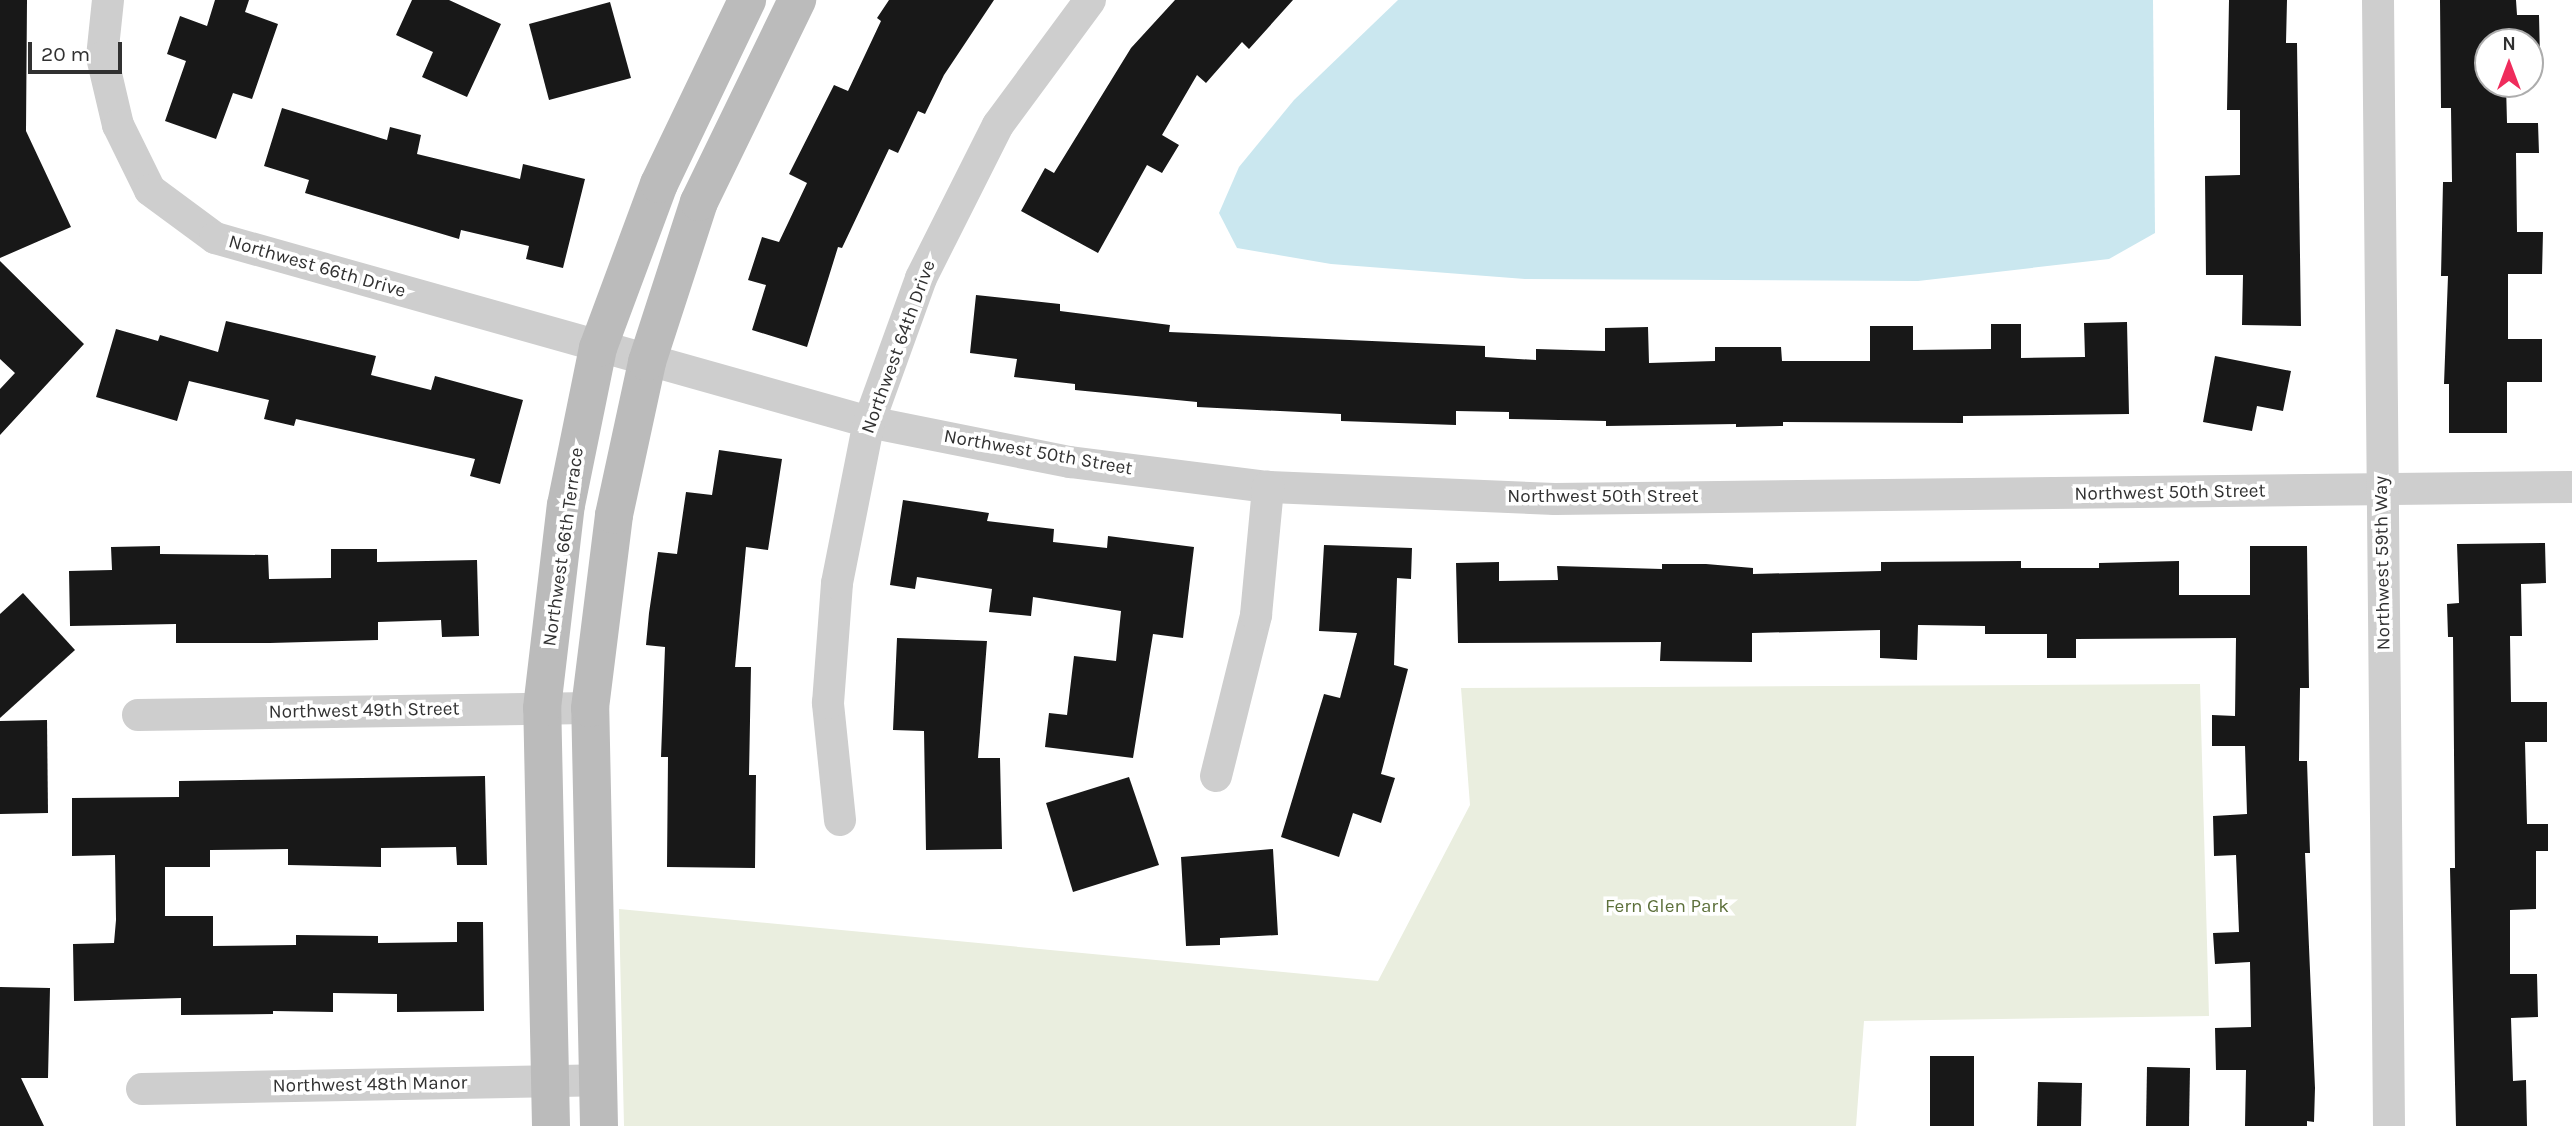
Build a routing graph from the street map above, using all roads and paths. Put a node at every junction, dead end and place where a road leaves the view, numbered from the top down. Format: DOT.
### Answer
graph roads {
  1 [pos="108,0"];
  2 [pos="747,0"];
  3 [pos="797,0"];
  4 [pos="1090,0"];
  5 [pos="2378,0"];
  6 [pos="598,348"];
  7 [pos="647,362"];
  8 [pos="869,422"];
  9 [pos="2572,486"];
  10 [pos="1268,487"];
  11 [pos="2382,491"];
  12 [pos="542,708"];
  13 [pos="590,708"];
  14 [pos="138,715"];
  15 [pos="1216,776"];
  16 [pos="840,820"];
  17 [pos="598,1080"];
  18 [pos="550,1082"];
  19 [pos="142,1089"];
  20 [pos="551,1126"];
  21 [pos="599,1126"];
  22 [pos="2389,1126"];
  1 -- 6 [label="street, Northwest 66th Drive"];
  2 -- 6 [label="street, Northwest 66th Terrace"];
  3 -- 7 [label="street"];
  4 -- 8 [label="street, Northwest 64th Drive"];
  5 -- 11 [label="street, Northwest 59th Way"];
  6 -- 7 [label="street, Northwest 66th Drive"];
  6 -- 12 [label="street, Northwest 66th Terrace"];
  7 -- 8 [label="street, Northwest 50th Street"];
  7 -- 13 [label="street"];
  8 -- 10 [label="street, Northwest 50th Street"];
  8 -- 16 [label="street, Northwest 64th Drive"];
  9 -- 11 [label="street, Northwest 50th Street"];
  10 -- 11 [label="street, Northwest 50th Street"];
  10 -- 15 [label="street"];
  11 -- 22 [label="street, Northwest 59th Way"];
  12 -- 13 [label="street, Northwest 49th Street"];
  12 -- 14 [label="street, Northwest 49th Street"];
  12 -- 18 [label="street, Northwest 66th Terrace"];
  13 -- 17 [label="street"];
  17 -- 18 [label="street, Northwest 48th Manor"];
  17 -- 21 [label="street"];
  18 -- 19 [label="street, Northwest 48th Manor"];
  18 -- 20 [label="street, Northwest 66th Terrace"];
}
